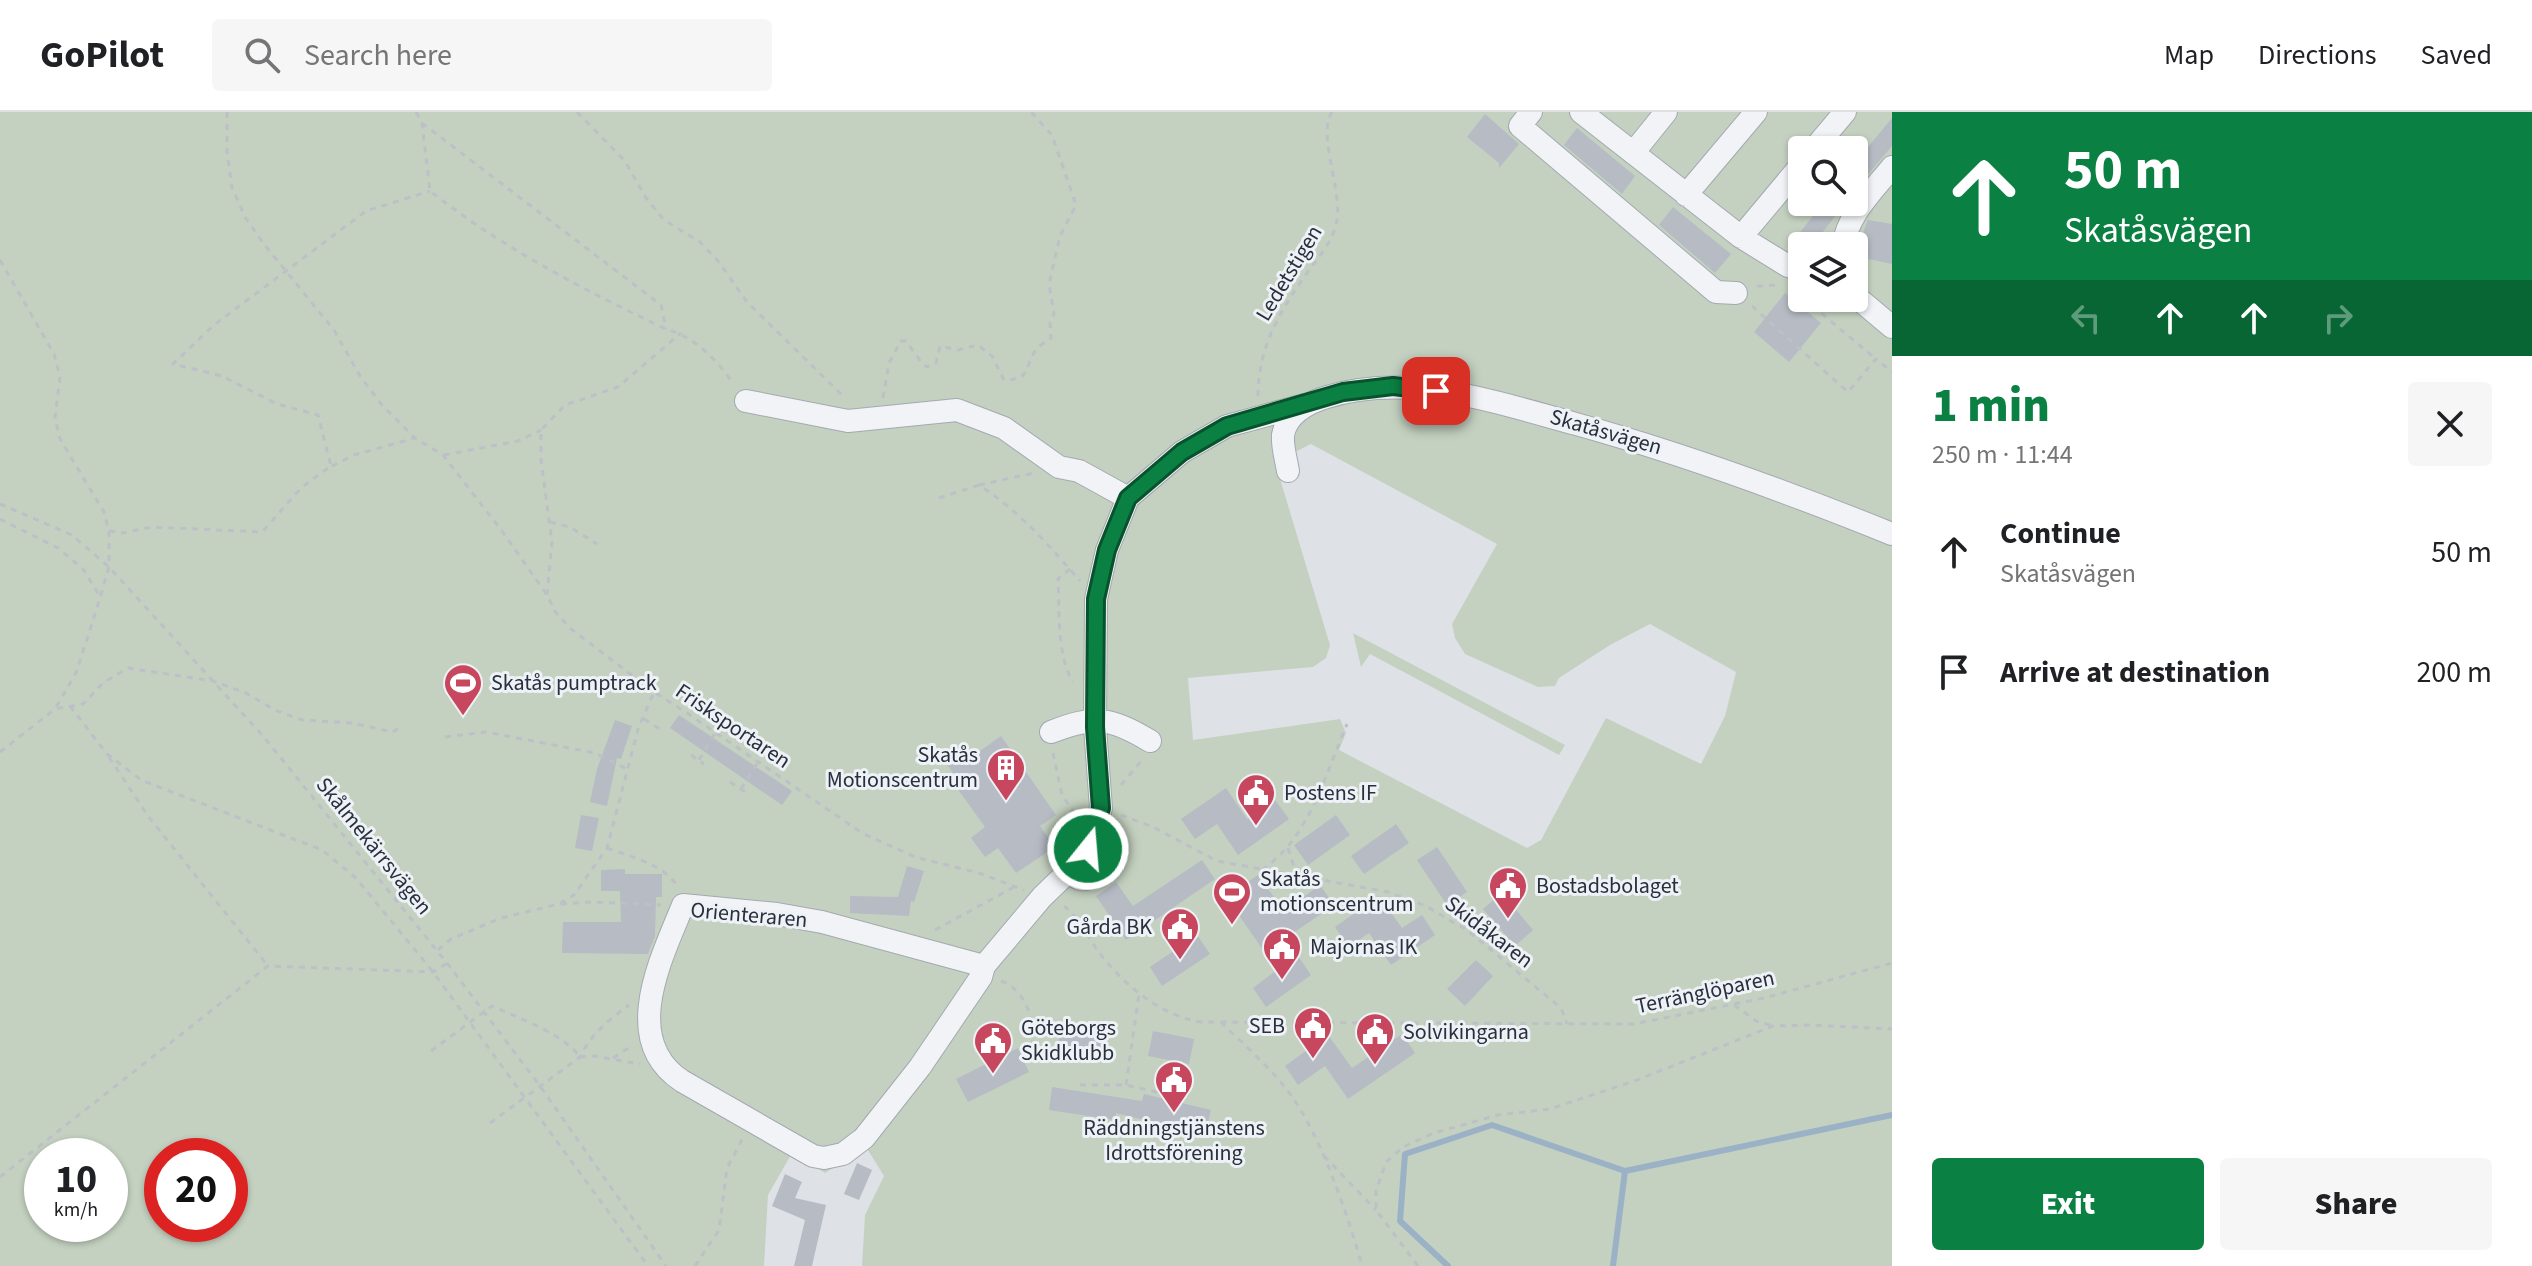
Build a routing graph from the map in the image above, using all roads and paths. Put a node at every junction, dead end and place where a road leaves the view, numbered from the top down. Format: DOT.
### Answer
graph roads {
  1 [pos="227,112"];
  2 [pos="416,112"];
  3 [pos="577,112"];
  4 [pos="1031,112"];
  5 [pos="1332,112"];
  6 [pos="1531,112"];
  7 [pos="1581,112"];
  8 [pos="1666,112"];
  9 [pos="1756,112"];
  10 [pos="1845,112"];
  11 [pos="422,123"];
  12 [pos="1825,136"];
  13 [pos="1633,153"];
  14 [pos="1892,167"];
  15 [pos="1788,181"];
  16 [pos="430,191"];
  17 [pos="1686,195"];
  18 [pos="1845,232"];
  19 [pos="1741,237"];
  20 [pos="0,260"];
  21 [pos="1788,266"];
  22 [pos="287,272"];
  23 [pos="1788,281"];
  24 [pos="1736,293"];
  25 [pos="1868,307"];
  26 [pos="1820,312"];
  27 [pos="1892,327"];
  28 [pos="666,329"];
  29 [pos="681,333"];
  30 [pos="1876,359"];
  31 [pos="1892,372"];
  32 [pos="746,401"];
  33 [pos="1309,403"];
  34 [pos="1258,404"];
  35 [pos="871,418"];
  36 [pos="541,430"];
  37 [pos="415,438"];
  38 [pos="443,455"];
  39 [pos="331,466"];
  40 [pos="1059,467"];
  41 [pos="1288,471"];
  42 [pos="979,485"];
  43 [pos="939,498"];
  44 [pos="1128,498"];
  45 [pos="0,504"];
  46 [pos="0,519"];
  47 [pos="550,522"];
  48 [pos="109,531"];
  49 [pos="1892,534"];
  50 [pos="597,544"];
  51 [pos="109,567"];
  52 [pos="1070,569"];
  53 [pos="547,595"];
  54 [pos="100,596"];
  55 [pos="1096,599"];
  56 [pos="213,681"];
  57 [pos="654,692"];
  58 [pos="70,706"];
  59 [pos="55,709"];
  60 [pos="1096,712"];
  61 [pos="642,718"];
  62 [pos="1347,724"];
  63 [pos="400,727"];
  64 [pos="664,732"];
  65 [pos="1051,732"];
  66 [pos="715,733"];
  67 [pos="445,737"];
  68 [pos="1150,741"];
  69 [pos="0,752"];
  70 [pos="107,754"];
  71 [pos="691,755"];
  72 [pos="699,760"];
  73 [pos="759,761"];
  74 [pos="704,764"];
  75 [pos="627,769"];
  76 [pos="1055,770"];
  77 [pos="730,782"];
  78 [pos="741,789"];
  79 [pos="747,793"];
  80 [pos="1101,808"];
  81 [pos="1091,841"];
  82 [pos="607,848"];
  83 [pos="1288,848"];
  84 [pos="1262,870"];
  85 [pos="1296,873"];
  86 [pos="1016,886"];
  87 [pos="1042,897"];
  88 [pos="559,904"];
  89 [pos="683,905"];
  90 [pos="908,945"];
  91 [pos="437,951"];
  92 [pos="447,963"];
  93 [pos="1892,963"];
  94 [pos="268,966"];
  95 [pos="433,972"];
  96 [pos="983,972"];
  97 [pos="1139,994"];
  98 [pos="650,996"];
  99 [pos="1734,1005"];
  100 [pos="482,1012"];
  101 [pos="1221,1022"];
  102 [pos="470,1024"];
  103 [pos="1567,1024"];
  104 [pos="1773,1026"];
  105 [pos="1892,1029"];
  106 [pos="1031,1050"];
  107 [pos="431,1051"];
  108 [pos="580,1057"];
  109 [pos="669,1071"];
  110 [pos="1080,1085"];
  111 [pos="1126,1085"];
  112 [pos="540,1086"];
  113 [pos="525,1096"];
  114 [pos="1178,1097"];
  115 [pos="754,1121"];
  116 [pos="490,1123"];
  117 [pos="1321,1153"];
  118 [pos="0,1177"];
  119 [pos="1376,1210"];
  120 [pos="648,1266"];
  121 [pos="666,1266"];
  122 [pos="695,1266"];
  123 [pos="1362,1266"];
  124 [pos="1418,1266"];
  1 -- 22 [label="path"];
  2 -- 11 [label="path"];
  3 -- 35 [label="path"];
  4 -- 35 [label="path"];
  5 -- 34 [label="path, Ledetstigen"];
  6 -- 24 [label="street"];
  7 -- 13 [label="street"];
  8 -- 13 [label="street"];
  9 -- 17 [label="street"];
  10 -- 12 [label="street"];
  11 -- 16 [label="path"];
  11 -- 28 [label="path"];
  13 -- 17 [label="street"];
  14 -- 18 [label="street"];
  15 -- 19 [label="street"];
  16 -- 22 [label="path"];
  16 -- 28 [label="path"];
  17 -- 19 [label="street"];
  19 -- 21 [label="street"];
  20 -- 48 [label="path"];
  22 -- 37 [label="path"];
  22 -- 39 [label="path"];
  23 -- 24 [label="path"];
  24 -- 30 [label="path"];
  25 -- 27 [label="street"];
  26 -- 30 [label="path"];
  28 -- 29 [label="path"];
  29 -- 32 [label="path"];
  29 -- 36 [label="path"];
  30 -- 31 [label="path"];
  32 -- 35 [label="street"];
  33 -- 41 [label="street"];
  33 -- 44 [label="street, Skatåsvägen"];
  33 -- 49 [label="street, Skatåsvägen"];
  35 -- 40 [label="street"];
  36 -- 38 [label="path"];
  36 -- 47 [label="path"];
  37 -- 38 [label="path"];
  37 -- 39 [label="path"];
  38 -- 53 [label="path"];
  39 -- 48 [label="path"];
  40 -- 42 [label="path"];
  40 -- 44 [label="street"];
  42 -- 43 [label="path"];
  42 -- 52 [label="path"];
  44 -- 55 [label="street, Skatåsvägen"];
  45 -- 51 [label="path, Skålmekärrsvägen"];
  46 -- 54 [label="path"];
  47 -- 50 [label="path"];
  47 -- 53 [label="path"];
  48 -- 51 [label="path"];
  51 -- 54 [label="path"];
  51 -- 56 [label="path, Skålmekärrsvägen"];
  52 -- 55 [label="path"];
  52 -- 60 [label="path"];
  53 -- 57 [label="path"];
  54 -- 59 [label="path"];
  55 -- 60 [label="street, Skatåsvägen"];
  56 -- 58 [label="path"];
  56 -- 63 [label="path"];
  56 -- 91 [label="path, Skålmekärrsvägen"];
  57 -- 61 [label="path, Frisksportaren"];
  57 -- 66 [label="path, Frisksportaren"];
  58 -- 59 [label="path"];
  58 -- 70 [label="path"];
  59 -- 69 [label="path"];
  60 -- 65 [label="street"];
  60 -- 68 [label="street"];
  60 -- 80 [label="street, Skatåsvägen"];
  61 -- 64 [label="path"];
  61 -- 75 [label="path, Frisksportaren"];
  62 -- 83 [label="path"];
  66 -- 72 [label="path"];
  66 -- 73 [label="path, Frisksportaren"];
  67 -- 75 [label="path"];
  70 -- 94 [label="path"];
  70 -- 95 [label="path"];
  71 -- 72 [label="path"];
  72 -- 74 [label="path"];
  73 -- 78 [label="path"];
  73 -- 86 [label="path, Frisksportaren"];
  75 -- 82 [label="path, Frisksportaren"];
  76 -- 81 [label="path"];
  77 -- 78 [label="path"];
  78 -- 79 [label="path"];
  80 -- 81 [label="street"];
  80 -- 84 [label="path, Skidåkaren"];
  81 -- 87 [label="street"];
  82 -- 88 [label="path, Frisksportaren"];
  82 -- 89 [label="path"];
  83 -- 84 [label="path"];
  83 -- 85 [label="path"];
  84 -- 85 [label="path, Skidåkaren"];
  85 -- 103 [label="path, Skidåkaren"];
  86 -- 87 [label="path, Frisksportaren"];
  86 -- 90 [label="path"];
  87 -- 96 [label="street"];
  87 -- 97 [label="path, Terränglöparen"];
  88 -- 89 [label="path"];
  88 -- 91 [label="path"];
  89 -- 90 [label="street, Orienteraren"];
  89 -- 98 [label="street, Orienteraren"];
  90 -- 96 [label="street, Orienteraren"];
  91 -- 92 [label="path, Skålmekärrsvägen"];
  92 -- 95 [label="path"];
  92 -- 100 [label="path, Skålmekärrsvägen"];
  93 -- 99 [label="path, Terränglöparen"];
  94 -- 95 [label="path"];
  94 -- 118 [label="path"];
  95 -- 102 [label="path"];
  96 -- 106 [label="path"];
  96 -- 115 [label="street"];
  97 -- 101 [label="path, Terränglöparen"];
  97 -- 111 [label="path"];
  98 -- 108 [label="path"];
  98 -- 109 [label="street, Orienteraren"];
  99 -- 103 [label="path, Terränglöparen"];
  99 -- 104 [label="path"];
  100 -- 102 [label="path"];
  100 -- 108 [label="path"];
  100 -- 112 [label="path, Skålmekärrsvägen"];
  101 -- 103 [label="path, Terränglöparen"];
  101 -- 117 [label="path"];
  102 -- 107 [label="path"];
  102 -- 113 [label="path"];
  104 -- 105 [label="path"];
  104 -- 119 [label="path"];
  108 -- 109 [label="path"];
  108 -- 112 [label="path"];
  109 -- 115 [label="street"];
  110 -- 111 [label="path"];
  111 -- 114 [label="path"];
  112 -- 113 [label="path"];
  112 -- 121 [label="path, Skålmekärrsvägen"];
  113 -- 116 [label="path"];
  113 -- 120 [label="path"];
  115 -- 122 [label="path"];
  117 -- 119 [label="path"];
  117 -- 123 [label="path"];
  119 -- 124 [label="path"];
}
